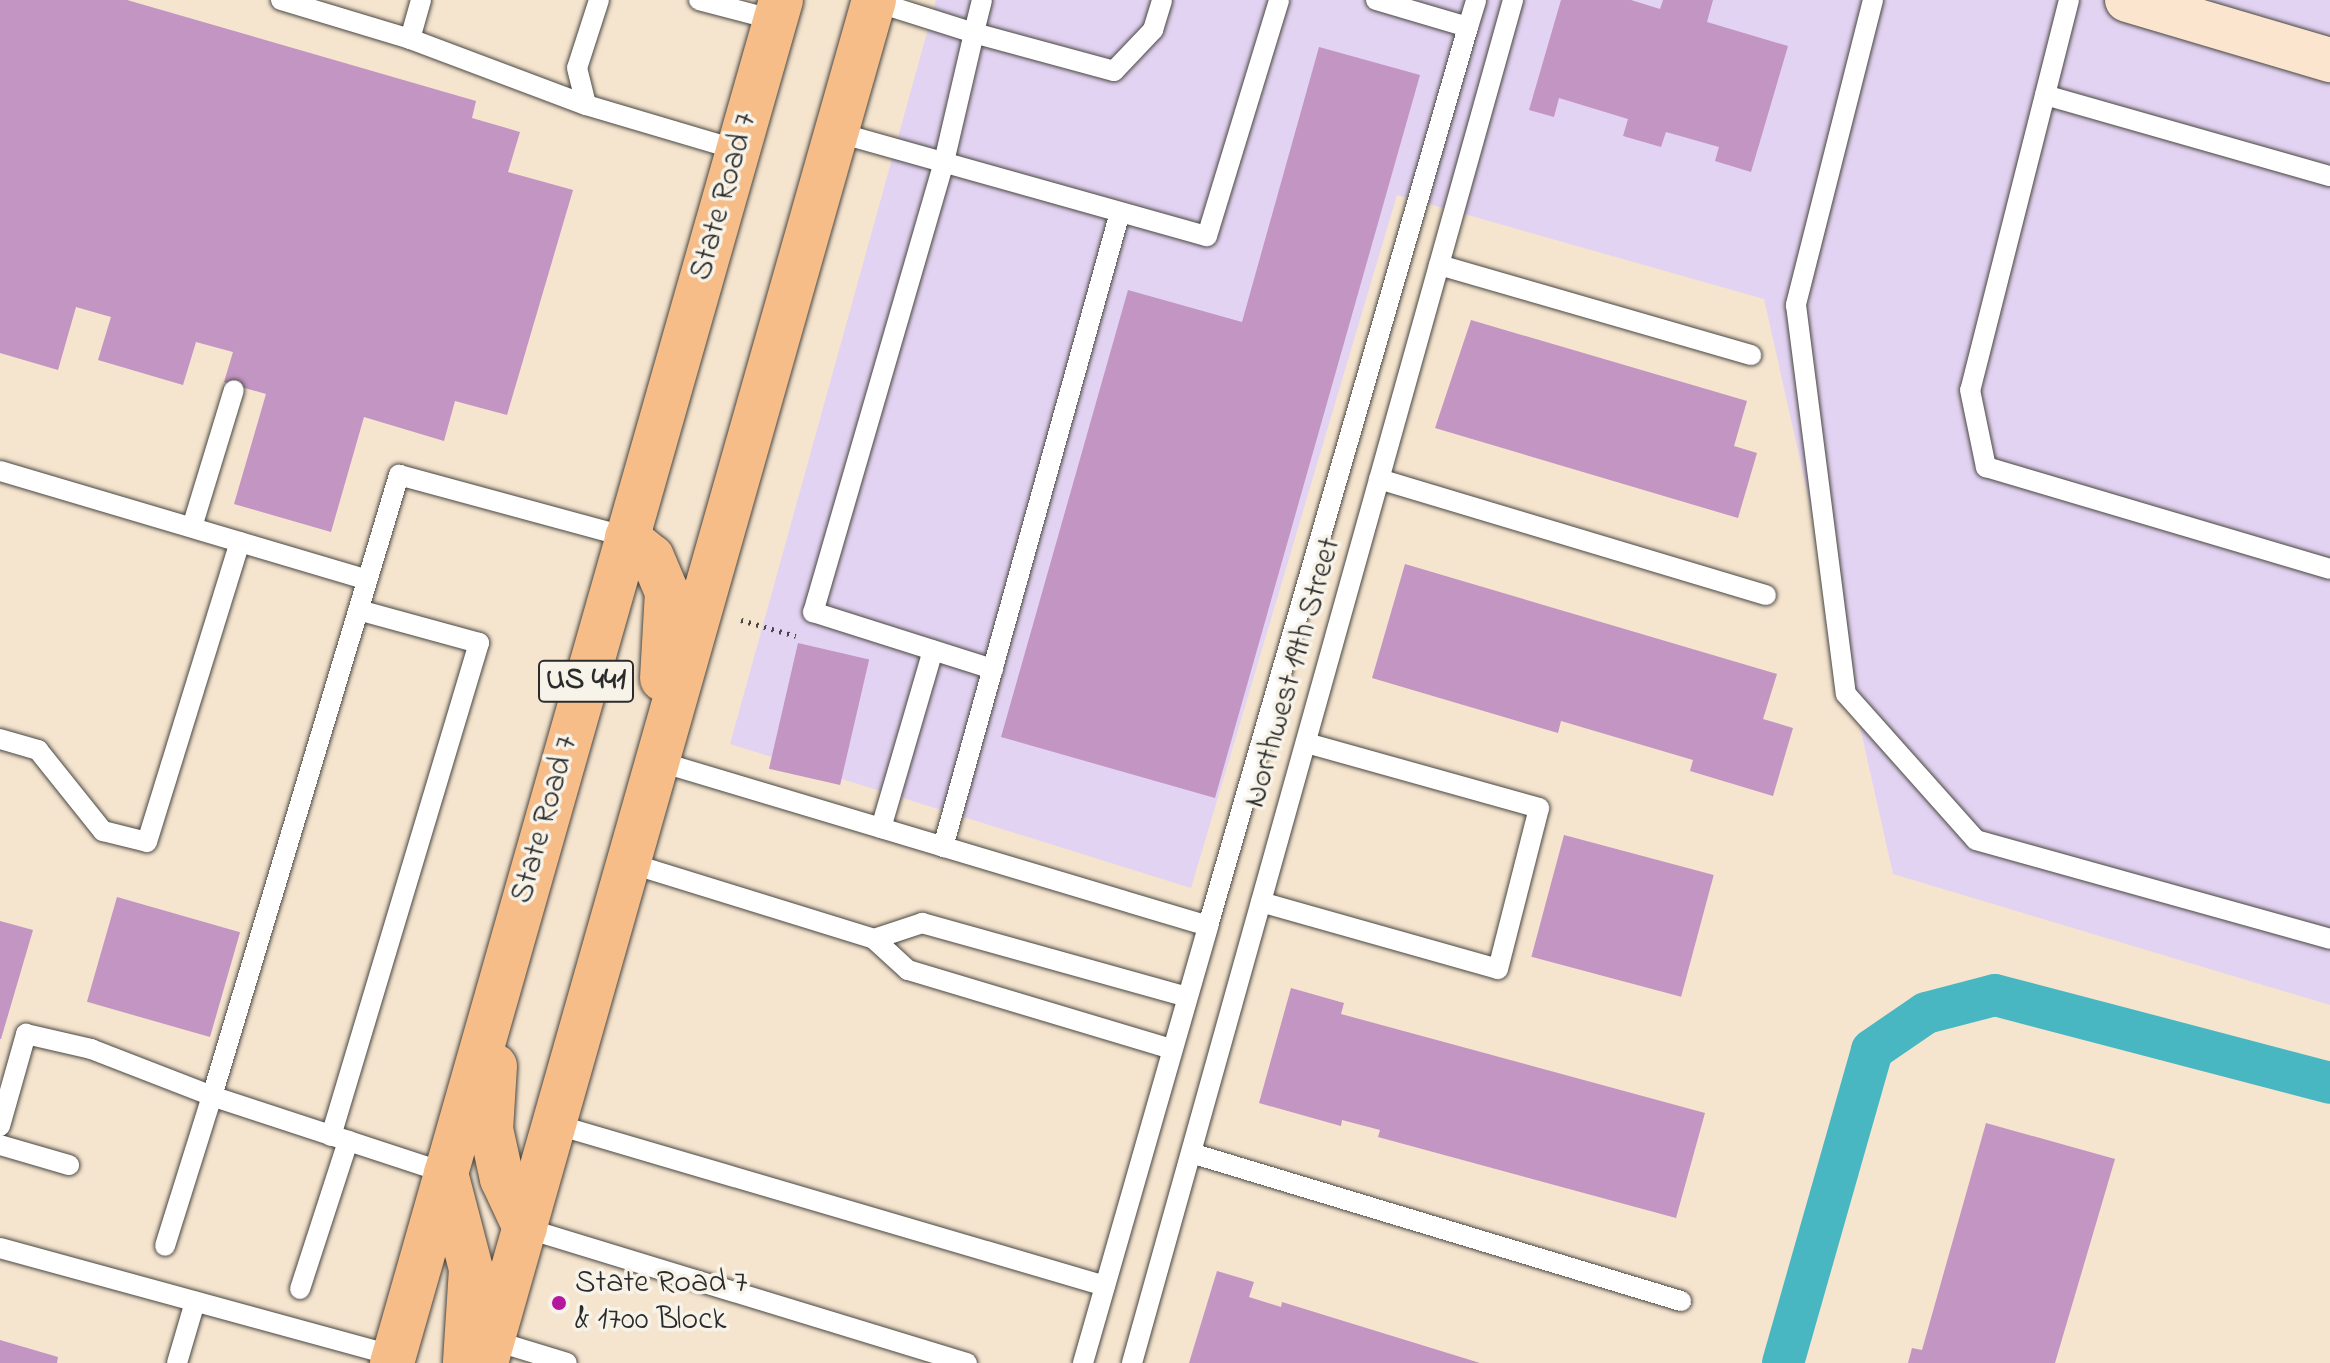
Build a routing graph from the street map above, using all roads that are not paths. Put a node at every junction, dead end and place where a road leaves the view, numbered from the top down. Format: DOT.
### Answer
graph roads {
  1 [pos="281,0"];
  2 [pos="421,0"];
  3 [pos="599,0"];
  4 [pos="699,0"];
  5 [pos="982,0"];
  6 [pos="1162,0"];
  7 [pos="1279,0"];
  8 [pos="1376,0"];
  9 [pos="1476,0"];
  10 [pos="1513,0"];
  11 [pos="1873,0"];
  12 [pos="2069,0"];
  13 [pos="2127,0"];
  14 [pos="873,1"];
  15 [pos="778,10"];
  16 [pos="1468,27"];
  17 [pos="974,33"];
  18 [pos="410,39"];
  19 [pos="2330,60"];
  20 [pos="2045,95"];
  21 [pos="586,105"];
  22 [pos="836,132"];
  23 [pos="738,150"];
  24 [pos="944,162"];
  25 [pos="2330,176"];
  26 [pos="1120,212"];
  27 [pos="1439,265"];
  28 [pos="1751,355"];
  29 [pos="234,390"];
  30 [pos="0,471"];
  31 [pos="1379,479"];
  32 [pos="192,527"];
  33 [pos="627,537"];
  34 [pos="240,542"];
  35 [pos="2330,569"];
  36 [pos="367,580"];
  37 [pos="1766,595"];
  38 [pos="358,610"];
  39 [pos="933,650"];
  40 [pos="993,669"];
  41 [pos="0,739"];
  42 [pos="1306,743"];
  43 [pos="657,761"];
  44 [pos="881,828"];
  45 [pos="943,847"];
  46 [pos="629,863"];
  47 [pos="1261,902"];
  48 [pos="1208,926"];
  49 [pos="874,939"];
  50 [pos="2330,939"];
  51 [pos="501,980"];
  52 [pos="1187,997"];
  53 [pos="1171,1049"];
  54 [pos="212,1096"];
  55 [pos="554,1124"];
  56 [pos="0,1126"];
  57 [pos="340,1138"];
  58 [pos="0,1145"];
  59 [pos="1191,1153"];
  60 [pos="69,1165"];
  61 [pos="446,1173"];
  62 [pos="525,1228"];
  63 [pos="165,1246"];
  64 [pos="0,1248"];
  65 [pos="1105,1286"];
  66 [pos="300,1289"];
  67 [pos="1681,1301"];
  68 [pos="195,1302"];
  69 [pos="481,1355"];
  70 [pos="393,1360"];
  71 [pos="177,1363"];
  72 [pos="567,1363"];
  73 [pos="967,1363"];
  74 [pos="1083,1363"];
  75 [pos="1132,1363"];
  1 -- 18 [label="lane"];
  2 -- 18 [label="lane"];
  3 -- 21 [label="lane"];
  4 -- 15 [label="lane"];
  5 -- 17 [label="lane"];
  6 -- 17 [label="lane"];
  7 -- 26 [label="lane"];
  8 -- 16 [label="lane"];
  9 -- 16 [label="lane"];
  10 -- 27 [label="lane, Northwest 19th Street"];
  11 -- 50 [label="lane"];
  12 -- 20 [label="lane"];
  13 -- 19 [label="street"];
  14 -- 17 [label="lane"];
  14 -- 22 [label="main road, US 441"];
  15 -- 23 [label="main road, State Road 7 / US 441"];
  16 -- 48 [label="lane"];
  17 -- 24 [label="lane"];
  18 -- 21 [label="lane"];
  20 -- 25 [label="lane"];
  20 -- 35 [label="lane"];
  21 -- 23 [label="lane"];
  22 -- 24 [label="lane"];
  22 -- 43 [label="main road, US 441"];
  23 -- 33 [label="main road, State Road 7 / US 441"];
  24 -- 26 [label="lane"];
  24 -- 39 [label="lane"];
  26 -- 40 [label="lane"];
  27 -- 28 [label="lane"];
  27 -- 31 [label="lane, Northwest 19th Street"];
  29 -- 32 [label="lane"];
  30 -- 32 [label="lane"];
  31 -- 37 [label="lane"];
  31 -- 42 [label="lane, Northwest 19th Street"];
  32 -- 34 [label="lane"];
  33 -- 36 [label="lane"];
  33 -- 43 [label="main road"];
  33 -- 51 [label="main road, State Road 7 / US 441"];
  34 -- 36 [label="lane"];
  34 -- 41 [label="lane"];
  36 -- 38 [label="lane"];
  38 -- 54 [label="lane"];
  38 -- 57 [label="lane"];
  39 -- 40 [label="lane"];
  39 -- 44 [label="lane"];
  40 -- 45 [label="lane"];
  42 -- 47 [label="lane, Northwest 19th Street"];
  42 -- 47 [label="lane"];
  43 -- 44 [label="lane"];
  43 -- 46 [label="main road, US 441"];
  44 -- 45 [label="lane"];
  45 -- 48 [label="lane"];
  46 -- 49 [label="lane"];
  46 -- 55 [label="main road, US 441"];
  47 -- 59 [label="lane, Northwest 19th Street"];
  48 -- 52 [label="lane"];
  49 -- 52 [label="lane"];
  49 -- 53 [label="lane"];
  51 -- 61 [label="main road, State Road 7 / US 441"];
  51 -- 62 [label="main road"];
  52 -- 53 [label="lane"];
  53 -- 65 [label="lane"];
  54 -- 56 [label="lane"];
  54 -- 57 [label="lane"];
  54 -- 63 [label="lane"];
  55 -- 62 [label="main road, US 441"];
  55 -- 65 [label="lane"];
  57 -- 61 [label="lane"];
  57 -- 66 [label="lane"];
  58 -- 60 [label="lane"];
  59 -- 67 [label="lane"];
  59 -- 75 [label="lane, Northwest 19th Street"];
  61 -- 69 [label="main road"];
  61 -- 70 [label="main road, State Road 7 / US 441"];
  62 -- 69 [label="main road, US 441"];
  62 -- 73 [label="lane"];
  64 -- 68 [label="lane"];
  65 -- 74 [label="lane"];
  68 -- 70 [label="lane"];
  68 -- 71 [label="lane"];
  69 -- 72 [label="lane"];
}
